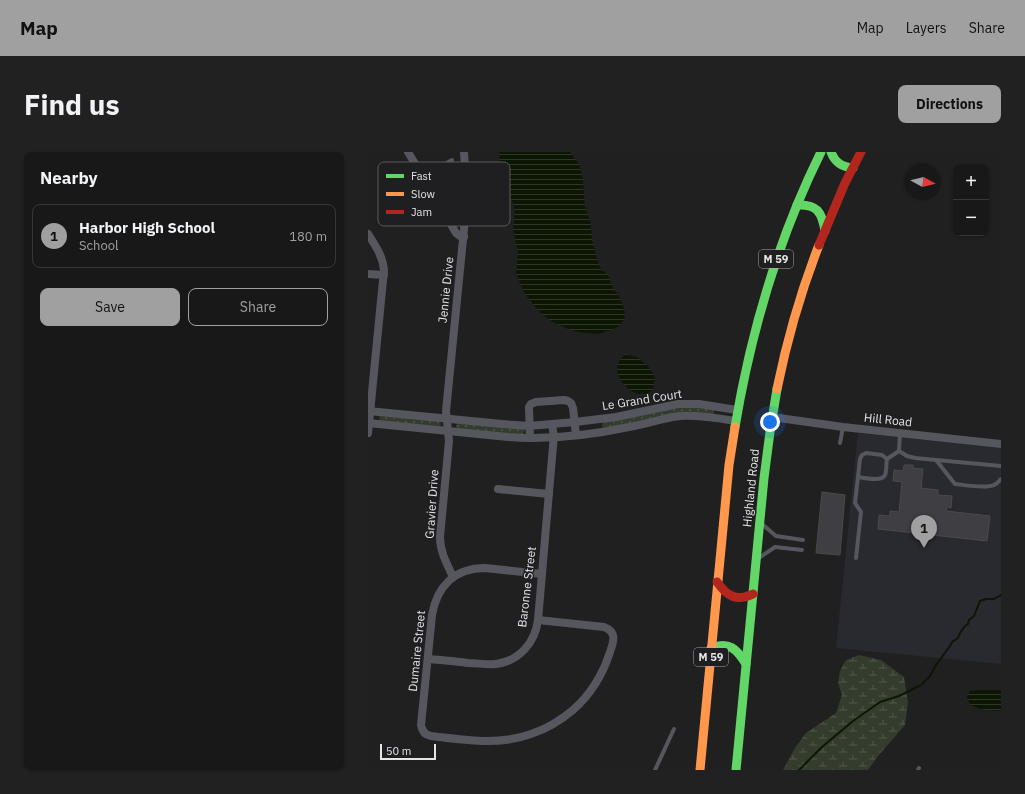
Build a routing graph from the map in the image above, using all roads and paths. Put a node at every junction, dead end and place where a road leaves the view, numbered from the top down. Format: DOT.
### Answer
graph roads {
  1 [pos="408,152"];
  2 [pos="464,152"];
  3 [pos="820,152"];
  4 [pos="831,152"];
  5 [pos="861,152"];
  6 [pos="452,160"];
  7 [pos="414,162"];
  8 [pos="449,162"];
  9 [pos="465,162"];
  10 [pos="853,168"];
  11 [pos="797,205"];
  12 [pos="452,226"];
  13 [pos="465,226"];
  14 [pos="825,231"];
  15 [pos="368,234"];
  16 [pos="464,237"];
  17 [pos="368,274"];
  18 [pos="384,275"];
  19 [pos="737,410"];
  20 [pos="369,411"];
  21 [pos="772,417"];
  22 [pos="447,418"];
  23 [pos="598,419"];
  24 [pos="735,421"];
  25 [pos="575,422"];
  26 [pos="368,424"];
  27 [pos="552,424"];
  28 [pos="529,426"];
  29 [pos="843,427"];
  30 [pos="448,431"];
  31 [pos="599,432"];
  32 [pos="368,433"];
  33 [pos="900,433"];
  34 [pos="576,435"];
  35 [pos="554,437"];
  36 [pos="530,438"];
  37 [pos="840,443"];
  38 [pos="1001,444"];
  39 [pos="899,451"];
  40 [pos="887,458"];
  41 [pos="936,460"];
  42 [pos="1001,466"];
  43 [pos="858,477"];
  44 [pos="1001,479"];
  45 [pos="498,489"];
  46 [pos="549,494"];
  47 [pos="760,522"];
  48 [pos="803,540"];
  49 [pos="802,550"];
  50 [pos="856,558"];
  51 [pos="756,561"];
  52 [pos="542,574"];
  53 [pos="453,577"];
  54 [pos="717,582"];
  55 [pos="753,594"];
  56 [pos="538,620"];
  57 [pos="711,648"];
  58 [pos="428,659"];
  59 [pos="746,664"];
  60 [pos="674,730"];
  61 [pos="655,770"];
  62 [pos="700,770"];
  63 [pos="736,770"];
  1 -- 7 [label="street"];
  2 -- 9 [label="street, Jennie Drive"];
  3 -- 11 [label="highway, Highland Road / M 59"];
  4 -- 10 [label="highway"];
  5 -- 10 [label="highway, Highland Road / M 59"];
  6 -- 8 [label="lane"];
  10 -- 14 [label="highway, Highland Road / M 59"];
  11 -- 14 [label="highway"];
  11 -- 19 [label="highway, Highland Road / M 59"];
  12 -- 16 [label="street"];
  13 -- 16 [label="street, Jennie Drive"];
  14 -- 21 [label="highway, Highland Road / M 59"];
  15 -- 18 [label="street"];
  16 -- 22 [label="street, Jennie Drive"];
  17 -- 18 [label="street"];
  18 -- 20 [label="street"];
  19 -- 23 [label="street, Le Grand Court"];
  19 -- 24 [label="highway, Highland Road / M 59"];
  20 -- 22 [label="street, Le Grand Court"];
  20 -- 26 [label="street"];
  21 -- 29 [label="street, Hill Road"];
  21 -- 47 [label="highway, Highland Road / M 59"];
  22 -- 28 [label="street, Le Grand Court"];
  22 -- 30 [label="street, Jennie Drive"];
  23 -- 25 [label="street, Le Grand Court"];
  23 -- 31 [label="lane"];
  24 -- 31 [label="street, Le Grand Court"];
  24 -- 54 [label="highway, Highland Road / M 59"];
  25 -- 27 [label="street, Le Grand Court"];
  25 -- 28 [label="street"];
  25 -- 34 [label="street"];
  26 -- 30 [label="street, Le Grand Court"];
  26 -- 32 [label="street"];
  27 -- 28 [label="street, Le Grand Court"];
  27 -- 35 [label="street, Baronne Street"];
  28 -- 36 [label="street"];
  29 -- 33 [label="street, Hill Road"];
  29 -- 37 [label="lane"];
  30 -- 36 [label="street, Le Grand Court"];
  30 -- 53 [label="street, Gravier Drive"];
  31 -- 34 [label="street, Le Grand Court"];
  33 -- 38 [label="street, Hill Road"];
  33 -- 39 [label="lane"];
  34 -- 35 [label="street, Le Grand Court"];
  35 -- 36 [label="street, Le Grand Court"];
  35 -- 46 [label="street, Baronne Street"];
  39 -- 40 [label="lane"];
  39 -- 41 [label="lane"];
  40 -- 43 [label="lane"];
  40 -- 43 [label="lane"];
  41 -- 42 [label="lane"];
  41 -- 44 [label="lane"];
  43 -- 50 [label="lane"];
  45 -- 46 [label="street"];
  46 -- 52 [label="street, Baronne Street"];
  47 -- 48 [label="lane"];
  47 -- 51 [label="highway, Highland Road / M 59"];
  49 -- 51 [label="lane"];
  51 -- 55 [label="highway, Highland Road / M 59"];
  52 -- 53 [label="street, Dumaire Street"];
  52 -- 56 [label="street, Baronne Street"];
  53 -- 58 [label="street, Dumaire Street"];
  54 -- 55 [label="highway"];
  54 -- 57 [label="highway, Highland Road / M 59"];
  55 -- 59 [label="highway, Highland Road / M 59"];
  56 -- 58 [label="street, Baronne Street"];
  56 -- 58 [label="street, Dumaire Street"];
  57 -- 59 [label="highway"];
  57 -- 62 [label="highway, Highland Road / M 59"];
  59 -- 63 [label="highway, Highland Road / M 59"];
  60 -- 61 [label="lane"];
}
